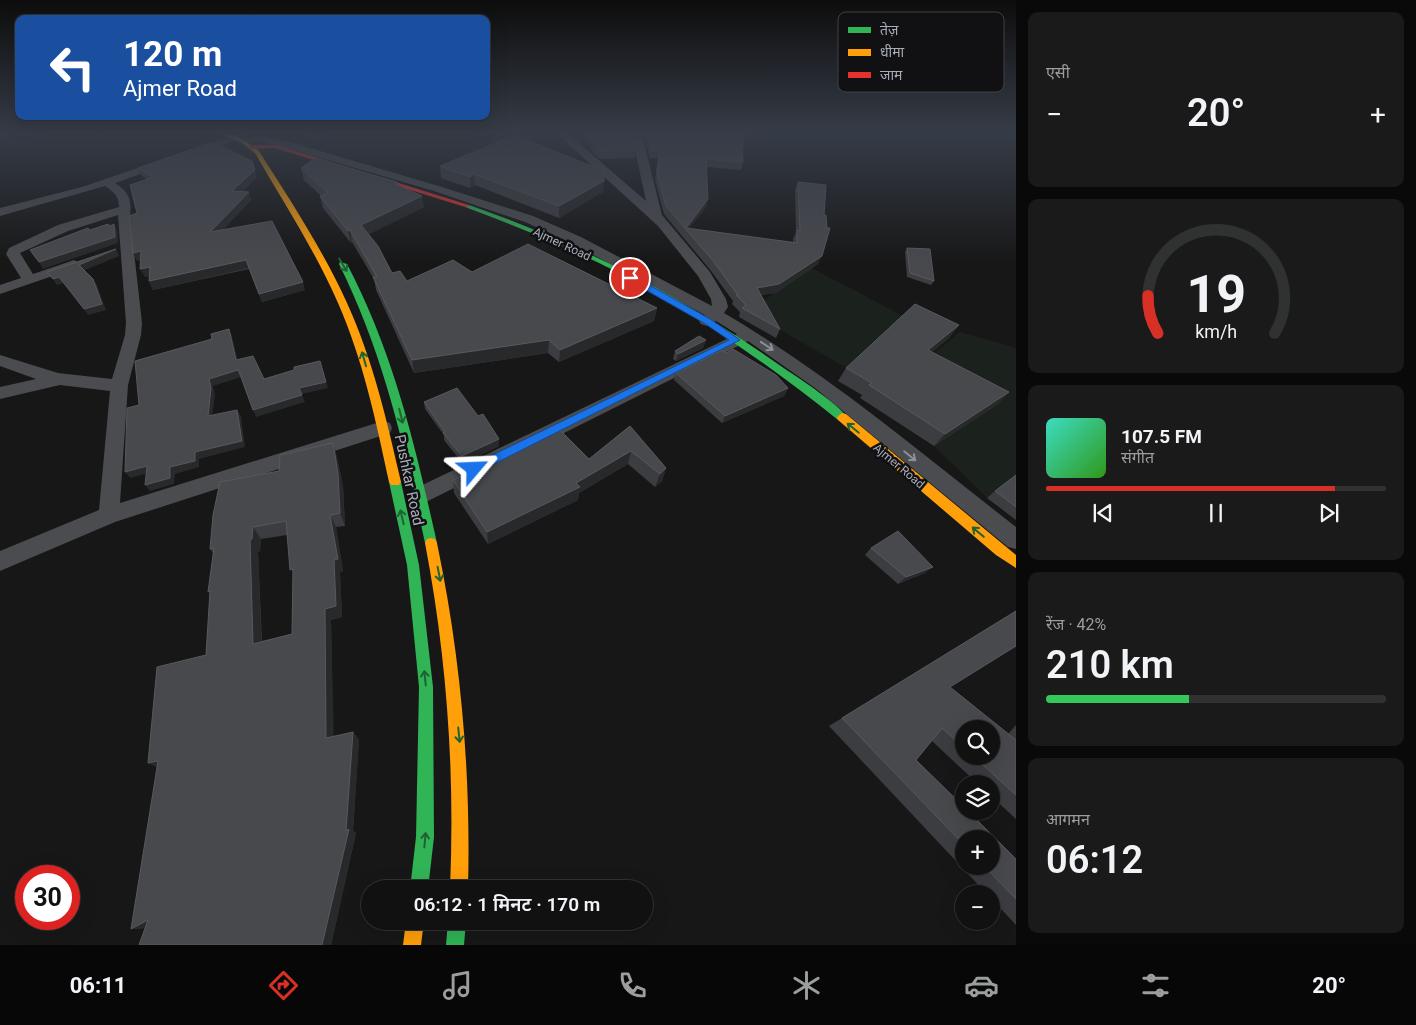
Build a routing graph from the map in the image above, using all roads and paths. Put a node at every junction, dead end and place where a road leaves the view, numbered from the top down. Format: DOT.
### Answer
graph roads {
  1 [pos="130,175"];
  2 [pos="271,175"];
  3 [pos="382,175"];
  4 [pos="609,175"];
  5 [pos="646,175"];
  6 [pos="108,182"];
  7 [pos="125,209"];
  8 [pos="0,212"];
  9 [pos="656,216"];
  10 [pos="128,246"];
  11 [pos="110,252"];
  12 [pos="338,257"];
  13 [pos="83,261"];
  14 [pos="30,280"];
  15 [pos="0,290"];
  16 [pos="712,317"];
  17 [pos="743,337"];
  18 [pos="0,360"];
  19 [pos="57,380"];
  20 [pos="119,385"];
  21 [pos="0,394"];
  22 [pos="383,428"];
  23 [pos="421,495"];
  24 [pos="109,515"];
  25 [pos="1016,540"];
  26 [pos="0,561"];
  27 [pos="1016,562"];
  28 [pos="420,880"];
  29 [pos="459,880"];
  30 [pos="414,930"];
  31 [pos="456,930"];
  32 [pos="412,945"];
  33 [pos="455,945"];
  1 -- 6 [label="street"];
  22 -- 2 [label="main road, Pushkar Road, one-way"];
  3 -- 16 [label="street, Ajmer Road"];
  4 -- 9 [label="street"];
  5 -- 9 [label="street"];
  6 -- 7 [label="street"];
  6 -- 8 [label="street"];
  7 -- 10 [label="street"];
  7 -- 14 [label="street"];
  9 -- 16 [label="street"];
  10 -- 11 [label="street"];
  10 -- 20 [label="street"];
  12 -- 23 [label="main road, Pushkar Road, one-way"];
  13 -- 14 [label="street"];
  14 -- 15 [label="street"];
  16 -- 17 [label="street, Ajmer Road"];
  17 -- 23 [label="street"];
  17 -- 25 [label="street, Ajmer Road, one-way"];
  27 -- 17 [label="main road, Ajmer Road, one-way"];
  18 -- 19 [label="street"];
  19 -- 20 [label="street"];
  19 -- 21 [label="street"];
  20 -- 24 [label="street"];
  22 -- 24 [label="street"];
  28 -- 22 [label="main road, Pushkar Road, one-way"];
  23 -- 29 [label="main road, Pushkar Road, one-way"];
  24 -- 26 [label="street"];
  30 -- 32 [label="main road"];
  31 -- 33 [label="main road"];
}
